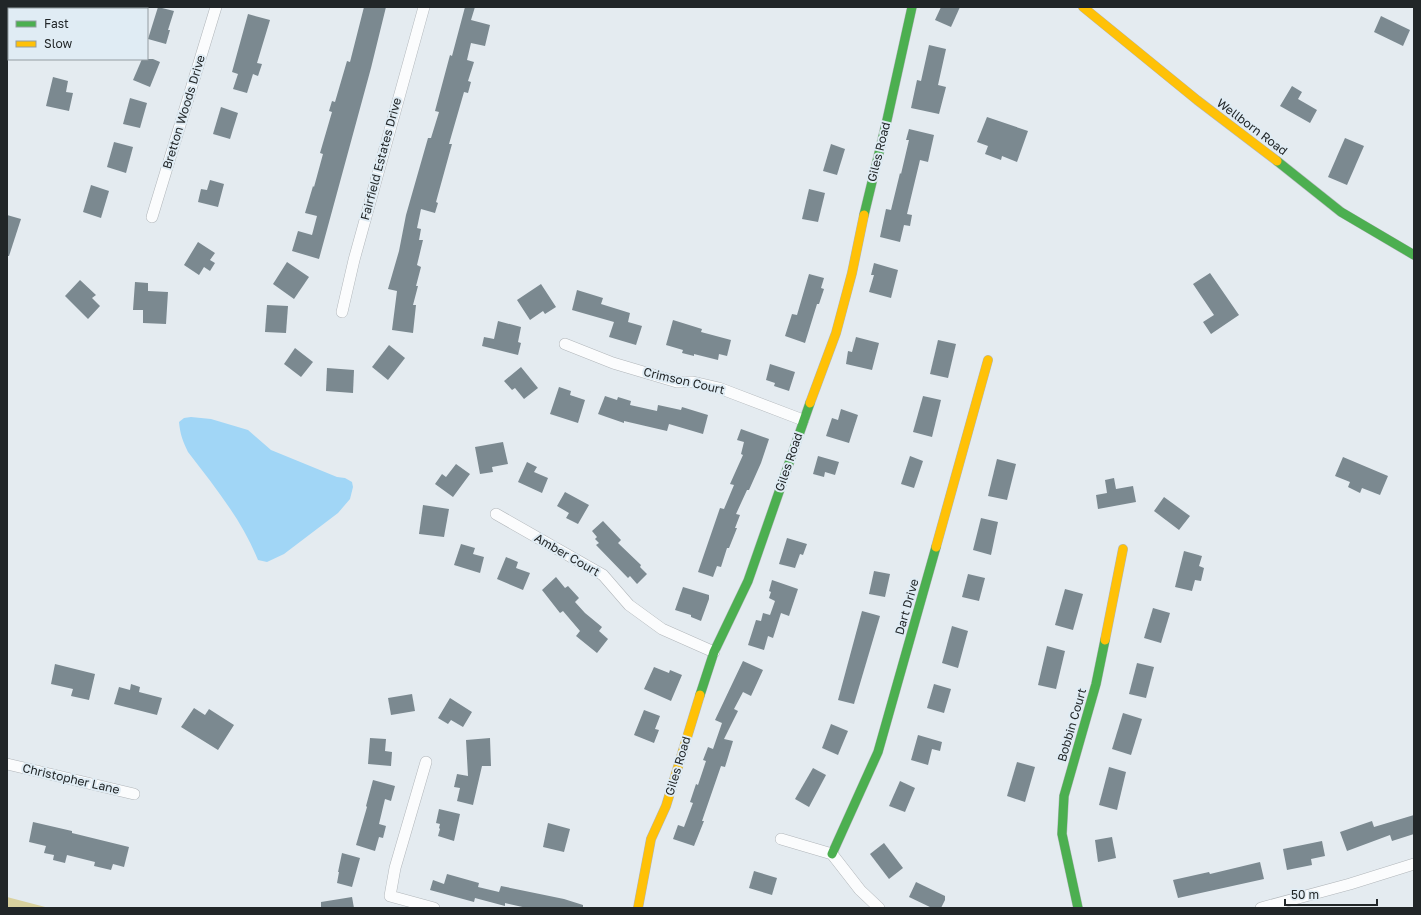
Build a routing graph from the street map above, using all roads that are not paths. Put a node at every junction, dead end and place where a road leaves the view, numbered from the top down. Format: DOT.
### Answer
graph roads {
  1 [pos="216,7"];
  2 [pos="424,7"];
  3 [pos="912,7"];
  4 [pos="1083,7"];
  5 [pos="152,217"];
  6 [pos="1414,255"];
  7 [pos="342,312"];
  8 [pos="565,344"];
  9 [pos="988,360"];
  10 [pos="803,420"];
  11 [pos="496,514"];
  12 [pos="1123,549"];
  13 [pos="714,652"];
  14 [pos="426,762"];
  15 [pos="7,764"];
  16 [pos="134,794"];
  17 [pos="781,839"];
  18 [pos="832,854"];
  19 [pos="1414,864"];
  20 [pos="434,908"];
  21 [pos="638,908"];
  22 [pos="879,908"];
  23 [pos="1078,908"];
  24 [pos="1261,908"];
  1 -- 5 [label="street, Bretton Woods Drive"];
  2 -- 7 [label="street, Fairfield Estates Drive"];
  3 -- 10 [label="street, Giles Road"];
  4 -- 6 [label="street, Wellborn Road"];
  8 -- 10 [label="street, Crimson Court"];
  9 -- 18 [label="street, Dart Drive"];
  10 -- 13 [label="street, Giles Road"];
  11 -- 13 [label="street, Amber Court"];
  12 -- 23 [label="street, Bobbin Court"];
  13 -- 21 [label="street, Giles Road"];
  14 -- 20 [label="street"];
  15 -- 16 [label="street, Christopher Lane"];
  17 -- 18 [label="street"];
  18 -- 22 [label="street"];
  19 -- 24 [label="street"];
}
